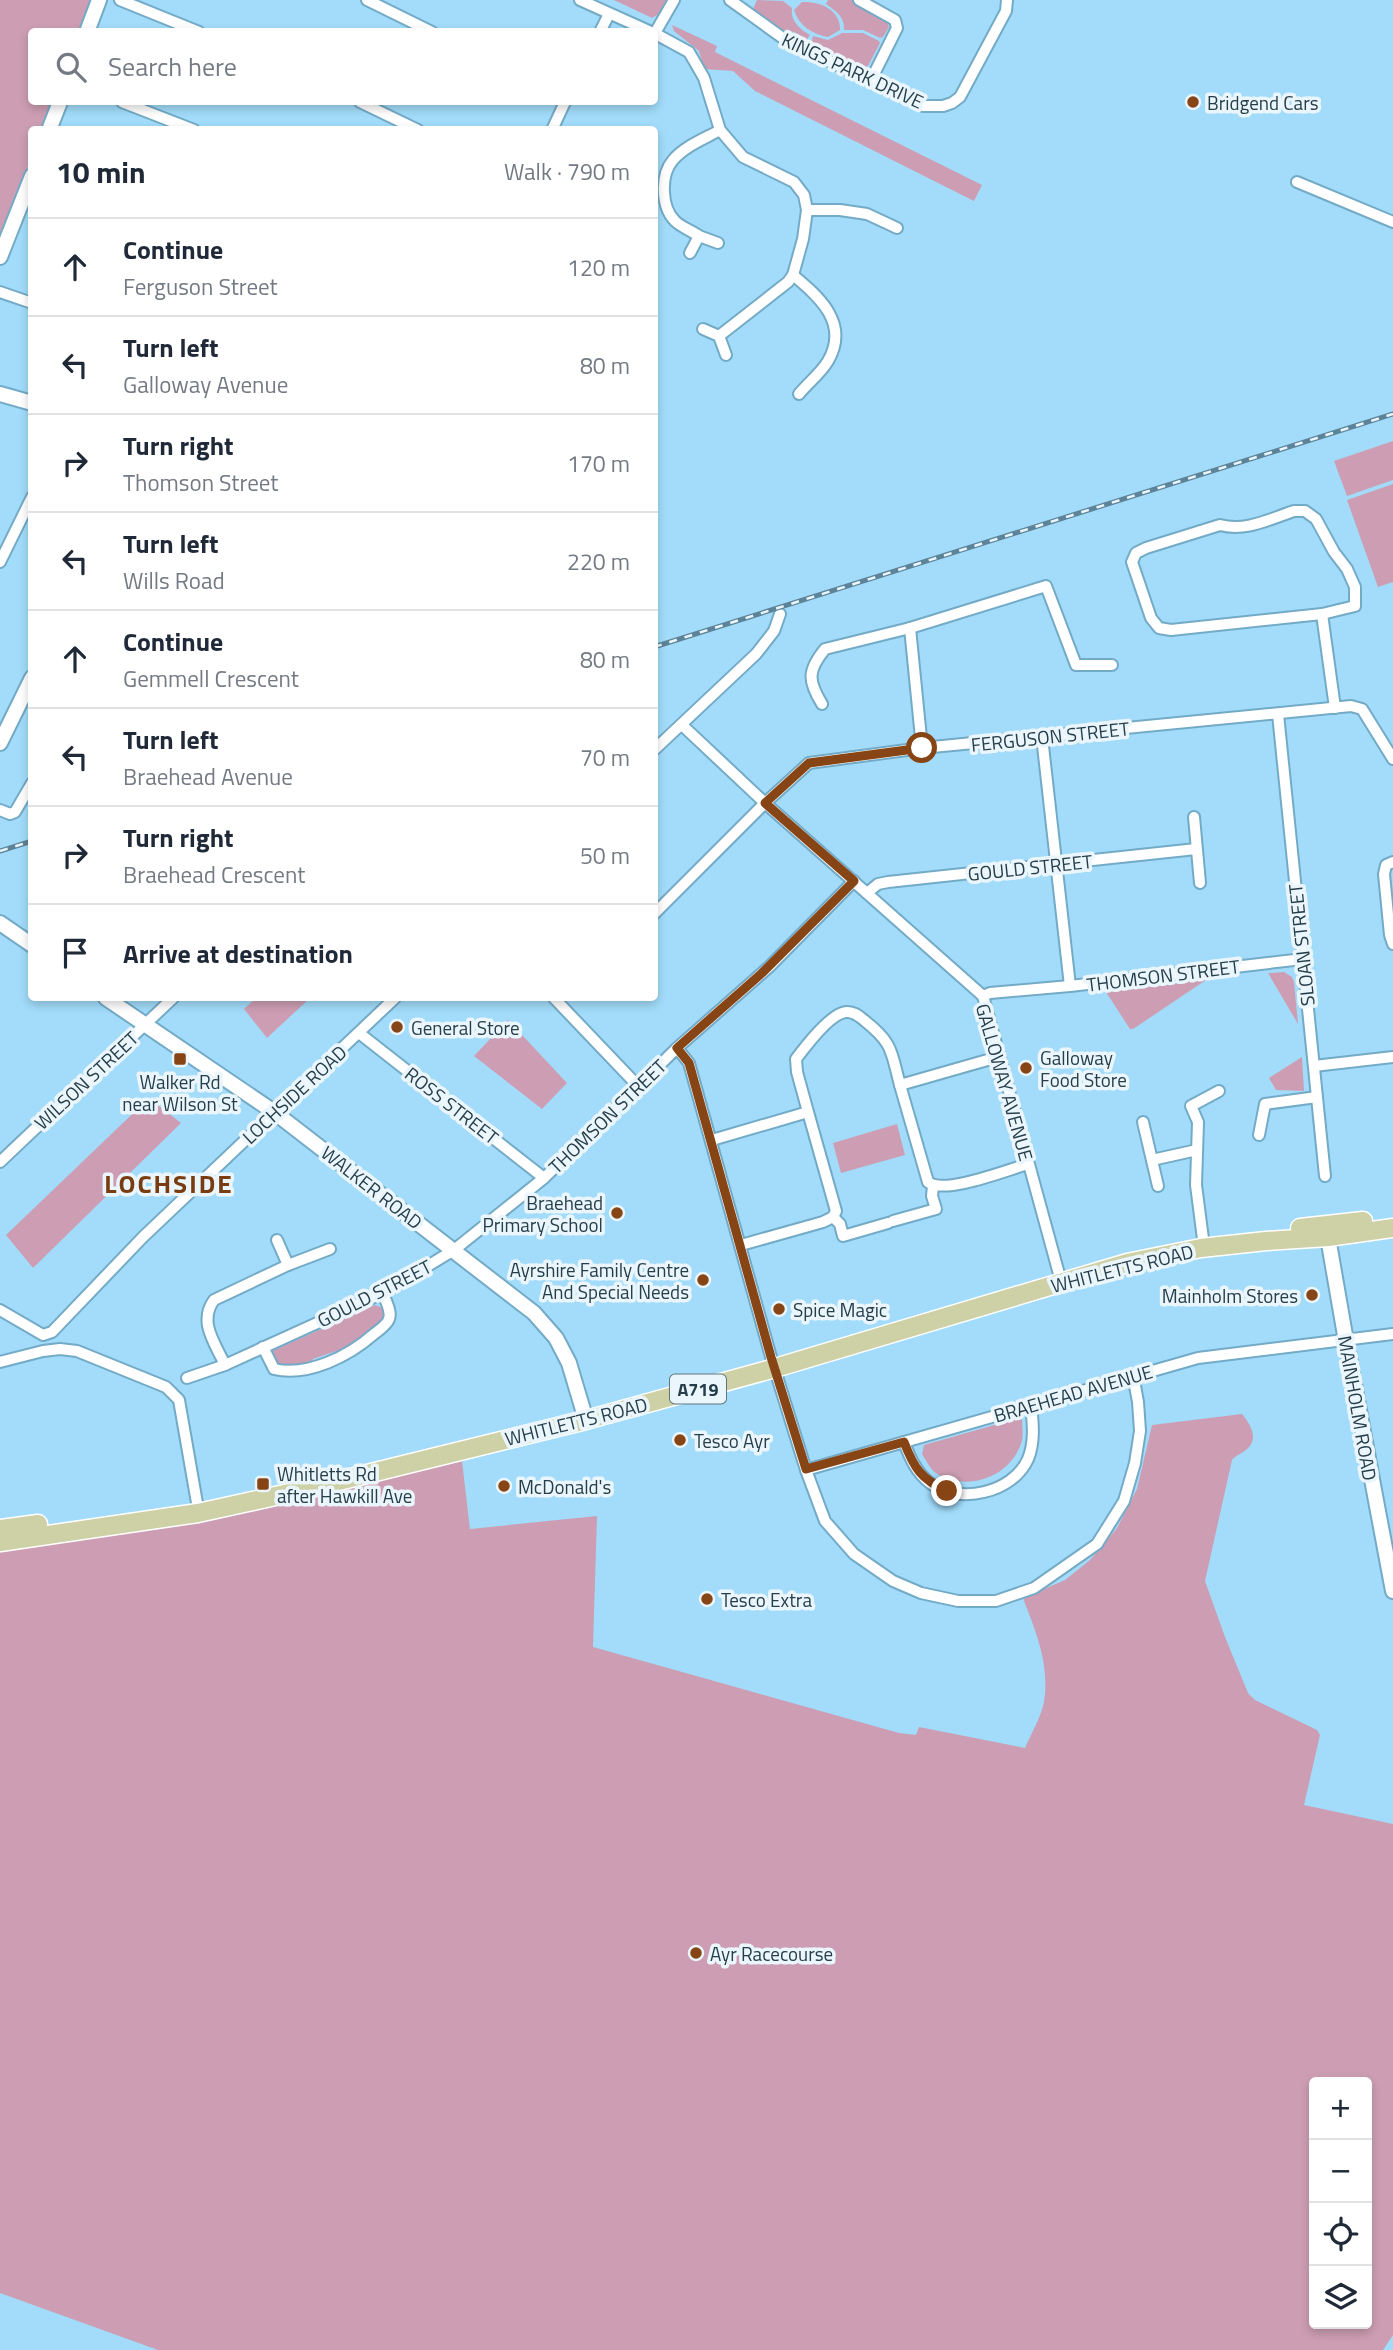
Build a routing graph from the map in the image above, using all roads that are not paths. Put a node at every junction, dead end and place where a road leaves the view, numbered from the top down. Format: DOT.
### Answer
graph roads {
  1 [pos="99,0"];
  2 [pos="120,0"];
  3 [pos="367,0"];
  4 [pos="580,0"];
  5 [pos="674,0"];
  6 [pos="730,0"];
  7 [pos="859,0"];
  8 [pos="1007,0"];
  9 [pos="748,5"];
  10 [pos="609,14"];
  11 [pos="88,28"];
  12 [pos="189,28"];
  13 [pos="424,28"];
  14 [pos="602,28"];
  15 [pos="641,28"];
  16 [pos="656,28"];
  17 [pos="658,36"];
  18 [pos="870,82"];
  19 [pos="59,105"];
  20 [pos="130,105"];
  21 [pos="366,105"];
  22 [pos="564,105"];
  23 [pos="51,126"];
  24 [pos="184,126"];
  25 [pos="410,126"];
  26 [pos="554,126"];
  27 [pos="720,130"];
  28 [pos="1297,182"];
  29 [pos="28,186"];
  30 [pos="807,210"];
  31 [pos="1393,222"];
  32 [pos="897,228"];
  33 [pos="699,236"];
  34 [pos="718,243"];
  35 [pos="690,253"];
  36 [pos="0,257"];
  37 [pos="793,275"];
  38 [pos="0,292"];
  39 [pos="28,302"];
  40 [pos="703,329"];
  41 [pos="719,336"];
  42 [pos="726,355"];
  43 [pos="0,394"];
  44 [pos="799,394"];
  45 [pos="28,402"];
  46 [pos="28,505"];
  47 [pos="0,562"];
  48 [pos="780,614"];
  49 [pos="1322,614"];
  50 [pos="910,628"];
  51 [pos="1112,665"];
  52 [pos="28,685"];
  53 [pos="822,704"];
  54 [pos="1335,708"];
  55 [pos="1278,714"];
  56 [pos="682,725"];
  57 [pos="4,726"];
  58 [pos="1042,737"];
  59 [pos="0,743"];
  60 [pos="658,746"];
  61 [pos="922,748"];
  62 [pos="1393,760"];
  63 [pos="28,790"];
  64 [pos="765,803"];
  65 [pos="0,810"];
  66 [pos="1194,817"];
  67 [pos="1196,849"];
  68 [pos="1393,862"];
  69 [pos="1056,863"];
  70 [pos="854,881"];
  71 [pos="1200,883"];
  72 [pos="867,893"];
  73 [pos="658,910"];
  74 [pos="0,923"];
  75 [pos="28,942"];
  76 [pos="1393,944"];
  77 [pos="1303,959"];
  78 [pos="1070,986"];
  79 [pos="983,996"];
  80 [pos="110,1001"];
  81 [pos="170,1001"];
  82 [pos="392,1001"];
  83 [pos="563,1001"];
  84 [pos="145,1025"];
  85 [pos="359,1033"];
  86 [pos="677,1048"];
  87 [pos="998,1057"];
  88 [pos="1393,1057"];
  89 [pos="1314,1066"];
  90 [pos="900,1085"];
  91 [pos="638,1086"];
  92 [pos="1219,1091"];
  93 [pos="1317,1097"];
  94 [pos="274,1112"];
  95 [pos="808,1112"];
  96 [pos="1143,1122"];
  97 [pos="1259,1135"];
  98 [pos="712,1140"];
  99 [pos="1197,1150"];
  100 [pos="1152,1160"];
  101 [pos="0,1162"];
  102 [pos="1028,1164"];
  103 [pos="1325,1176"];
  104 [pos="544,1178"];
  105 [pos="933,1186"];
  106 [pos="1158,1186"];
  107 [pos="833,1217"];
  108 [pos="1393,1217"];
  109 [pos="1393,1228"];
  110 [pos="1327,1231"];
  111 [pos="1203,1239"];
  112 [pos="277,1240"];
  113 [pos="741,1245"];
  114 [pos="330,1249"];
  115 [pos="454,1250"];
  116 [pos="288,1265"];
  117 [pos="1059,1274"];
  118 [pos="383,1293"];
  119 [pos="0,1310"];
  120 [pos="1393,1334"];
  121 [pos="1346,1341"];
  122 [pos="263,1347"];
  123 [pos="0,1362"];
  124 [pos="773,1362"];
  125 [pos="225,1365"];
  126 [pos="1133,1375"];
  127 [pos="187,1378"];
  128 [pos="1031,1405"];
  129 [pos="585,1415"];
  130 [pos="904,1442"];
  131 [pos="806,1469"];
  132 [pos="197,1503"];
  133 [pos="0,1529"];
  134 [pos="0,1542"];
  135 [pos="1388,1548"];
  136 [pos="1393,1591"];
  1 -- 11 [label="street"];
  2 -- 12 [label="street"];
  3 -- 13 [label="street"];
  4 -- 10 [label="street"];
  5 -- 16 [label="street"];
  6 -- 9 [label="street, KINGS PARK DRIVE"];
  7 -- 18 [label="street"];
  8 -- 18 [label="street, KINGS PARK DRIVE"];
  9 -- 18 [label="street, KINGS PARK DRIVE"];
  10 -- 14 [label="street"];
  10 -- 15 [label="street"];
  17 -- 27 [label="street"];
  19 -- 23 [label="street"];
  20 -- 24 [label="street"];
  21 -- 25 [label="street"];
  22 -- 26 [label="street"];
  27 -- 30 [label="street"];
  27 -- 33 [label="street"];
  28 -- 31 [label="street"];
  29 -- 36 [label="street"];
  30 -- 32 [label="street"];
  30 -- 37 [label="street"];
  33 -- 34 [label="street"];
  33 -- 35 [label="street"];
  37 -- 41 [label="street"];
  37 -- 44 [label="street"];
  38 -- 39 [label="street"];
  40 -- 41 [label="street"];
  41 -- 42 [label="street"];
  43 -- 45 [label="street"];
  46 -- 47 [label="street"];
  48 -- 56 [label="street"];
  49 -- 49 [label="street"];
  49 -- 54 [label="street"];
  50 -- 51 [label="street"];
  50 -- 53 [label="street"];
  50 -- 61 [label="street"];
  52 -- 57 [label="street"];
  54 -- 55 [label="street, FERGUSON STREET"];
  54 -- 62 [label="street, FERGUSON STREET"];
  55 -- 58 [label="street, FERGUSON STREET"];
  55 -- 77 [label="street, SLOAN STREET"];
  56 -- 60 [label="street"];
  56 -- 64 [label="street, GALLOWAY AVENUE"];
  57 -- 59 [label="street"];
  58 -- 61 [label="street, FERGUSON STREET"];
  58 -- 69 [label="street"];
  61 -- 64 [label="street, FERGUSON STREET"];
  63 -- 65 [label="street"];
  64 -- 70 [label="street, GALLOWAY AVENUE"];
  64 -- 73 [label="street, FERGUSON STREET"];
  66 -- 67 [label="street"];
  67 -- 69 [label="street, GOULD STREET"];
  67 -- 71 [label="street"];
  68 -- 76 [label="street"];
  69 -- 72 [label="street, GOULD STREET"];
  69 -- 78 [label="street"];
  70 -- 72 [label="street, GALLOWAY AVENUE"];
  70 -- 86 [label="street, THOMSON STREET"];
  72 -- 79 [label="street, GALLOWAY AVENUE"];
  74 -- 75 [label="street"];
  77 -- 78 [label="street, THOMSON STREET"];
  77 -- 89 [label="street, SLOAN STREET"];
  78 -- 79 [label="street, THOMSON STREET"];
  79 -- 87 [label="street, GALLOWAY AVENUE"];
  80 -- 84 [label="street, WALKER ROAD"];
  81 -- 84 [label="street, WILSON STREET"];
  82 -- 85 [label="street, LOCHSIDE ROAD"];
  83 -- 91 [label="street"];
  84 -- 94 [label="street, WALKER ROAD"];
  84 -- 101 [label="street, WILSON STREET"];
  85 -- 94 [label="street, LOCHSIDE ROAD"];
  85 -- 104 [label="street, ROSS STREET"];
  86 -- 91 [label="street, THOMSON STREET"];
  86 -- 98 [label="street"];
  87 -- 90 [label="street"];
  87 -- 102 [label="street, GALLOWAY AVENUE"];
  88 -- 89 [label="street"];
  89 -- 93 [label="street, SLOAN STREET"];
  90 -- 95 [label="street"];
  90 -- 105 [label="street"];
  91 -- 104 [label="street, THOMSON STREET"];
  92 -- 99 [label="street"];
  93 -- 97 [label="street"];
  93 -- 103 [label="street, SLOAN STREET"];
  94 -- 115 [label="street, WALKER ROAD"];
  94 -- 119 [label="street, LOCHSIDE ROAD"];
  95 -- 98 [label="street"];
  95 -- 107 [label="street"];
  96 -- 100 [label="street"];
  98 -- 113 [label="street"];
  99 -- 100 [label="street"];
  99 -- 111 [label="street"];
  100 -- 106 [label="street"];
  102 -- 105 [label="street"];
  102 -- 117 [label="street, GALLOWAY AVENUE"];
  104 -- 115 [label="street, GOULD STREET"];
  105 -- 107 [label="street"];
  107 -- 113 [label="street"];
  108 -- 110 [label="main road, WHITLETTS ROAD / A719"];
  109 -- 110 [label="main road, WHITLETTS ROAD / A719"];
  110 -- 111 [label="main road, WHITLETTS ROAD / A719"];
  110 -- 121 [label="street, MAINHOLM ROAD"];
  110 -- 124 [label="main road, WHITLETTS ROAD / A719"];
  111 -- 117 [label="main road, WHITLETTS ROAD / A719"];
  112 -- 116 [label="street"];
  113 -- 124 [label="street"];
  114 -- 116 [label="street"];
  115 -- 118 [label="street, GOULD STREET"];
  115 -- 129 [label="street, WALKER ROAD"];
  116 -- 125 [label="street"];
  117 -- 124 [label="main road, WHITLETTS ROAD / A719"];
  118 -- 122 [label="street, GOULD STREET"];
  118 -- 122 [label="street"];
  120 -- 121 [label="street, BRAEHEAD AVENUE"];
  121 -- 126 [label="street, BRAEHEAD AVENUE"];
  121 -- 135 [label="street, MAINHOLM ROAD"];
  122 -- 125 [label="street, GOULD STREET"];
  123 -- 132 [label="street"];
  124 -- 129 [label="main road, WHITLETTS ROAD / A719"];
  124 -- 131 [label="street"];
  125 -- 127 [label="street, GOULD STREET"];
  126 -- 128 [label="street, BRAEHEAD AVENUE"];
  126 -- 131 [label="street"];
  128 -- 130 [label="street, BRAEHEAD AVENUE"];
  128 -- 130 [label="street"];
  129 -- 132 [label="main road, WHITLETTS ROAD / A719"];
  129 -- 134 [label="main road, WHITLETTS ROAD / A719"];
  130 -- 131 [label="street, BRAEHEAD AVENUE"];
  132 -- 133 [label="main road, WHITLETTS ROAD / A719"];
  135 -- 136 [label="street, MAINHOLM ROAD"];
}
